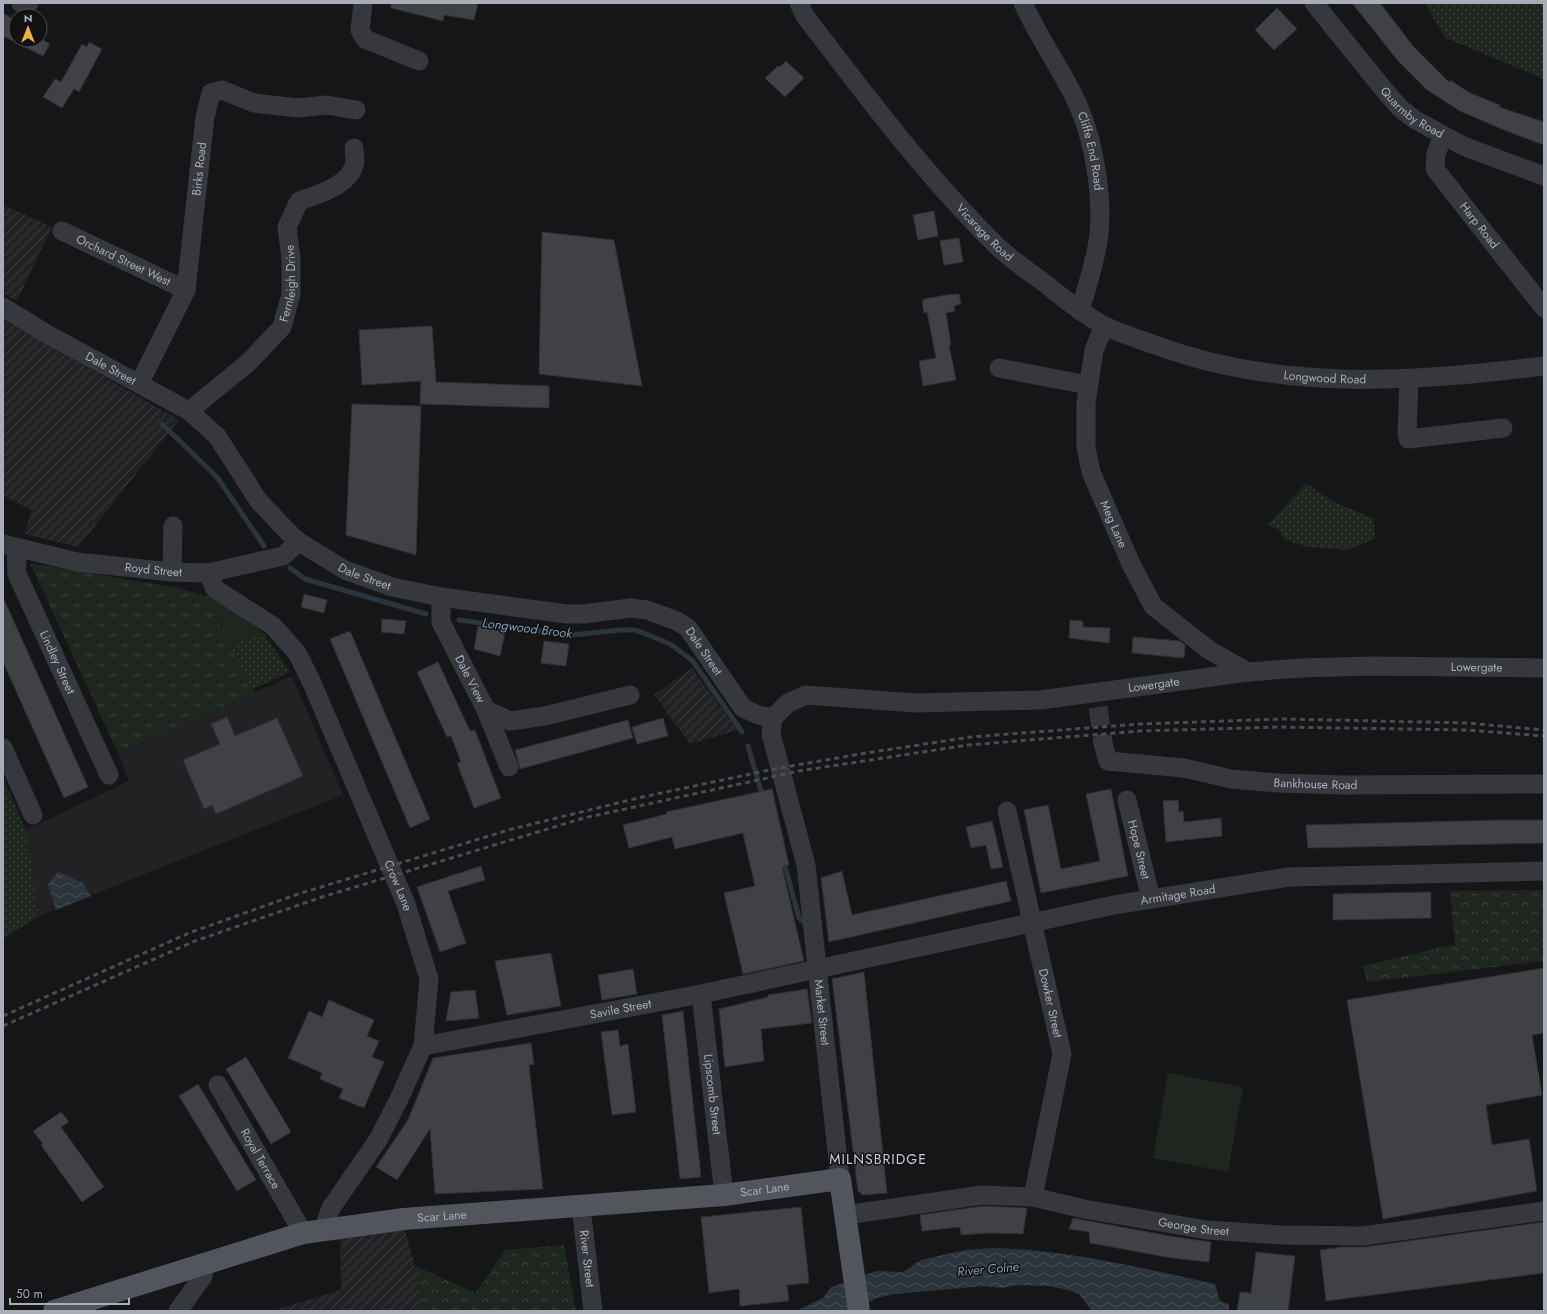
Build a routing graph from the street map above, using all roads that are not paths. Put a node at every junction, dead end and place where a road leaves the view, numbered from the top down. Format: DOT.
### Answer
graph roads {
  1 [pos="21,3"];
  2 [pos="29,3"];
  3 [pos="363,3"];
  4 [pos="798,3"];
  5 [pos="1023,3"];
  6 [pos="1314,3"];
  7 [pos="419,61"];
  8 [pos="356,110"];
  9 [pos="1443,136"];
  10 [pos="354,148"];
  11 [pos="1544,176"];
  12 [pos="62,231"];
  13 [pos="186,290"];
  14 [pos="3,307"];
  15 [pos="1544,308"];
  16 [pos="1080,311"];
  17 [pos="1104,326"];
  18 [pos="1544,366"];
  19 [pos="999,368"];
  20 [pos="1241,369"];
  21 [pos="1409,378"];
  22 [pos="139,384"];
  23 [pos="1088,385"];
  24 [pos="189,411"];
  25 [pos="1503,428"];
  26 [pos="173,526"];
  27 [pos="299,542"];
  28 [pos="9,546"];
  29 [pos="172,572"];
  30 [pos="208,573"];
  31 [pos="441,597"];
  32 [pos="1544,668"];
  33 [pos="1248,672"];
  34 [pos="630,695"];
  35 [pos="486,710"];
  36 [pos="773,718"];
  37 [pos="1103,743"];
  38 [pos="3,748"];
  39 [pos="509,767"];
  40 [pos="109,775"];
  41 [pos="1544,784"];
  42 [pos="1127,800"];
  43 [pos="1007,811"];
  44 [pos="33,815"];
  45 [pos="1544,871"];
  46 [pos="1151,899"];
  47 [pos="1032,924"];
  48 [pos="818,968"];
  49 [pos="702,994"];
  50 [pos="423,1046"];
  51 [pos="218,1085"];
  52 [pos="840,1179"];
  53 [pos="724,1195"];
  54 [pos="1033,1197"];
  55 [pos="581,1207"];
  56 [pos="1544,1210"];
  57 [pos="846,1215"];
  58 [pos="313,1231"];
  59 [pos="205,1264"];
  60 [pos="54,1311"];
  61 [pos="178,1311"];
  62 [pos="593,1311"];
  63 [pos="859,1311"];
  1 -- 2 [label="street"];
  3 -- 7 [label="street"];
  4 -- 16 [label="street, Vicarage Road"];
  5 -- 16 [label="street, Cliffe End Road"];
  6 -- 9 [label="street, Quarmby Road"];
  8 -- 13 [label="street, Birks Road"];
  9 -- 11 [label="street, Quarmby Road"];
  9 -- 15 [label="street, Harp Road"];
  10 -- 24 [label="street, Fernleigh Drive"];
  12 -- 13 [label="street, Orchard Street West"];
  13 -- 22 [label="street, Birks Road"];
  14 -- 22 [label="street, Dale Street"];
  16 -- 17 [label="street, Vicarage Road"];
  17 -- 20 [label="street, Vicarage Road"];
  17 -- 23 [label="street, Meg Lane"];
  18 -- 21 [label="street, Longwood Road"];
  19 -- 23 [label="street"];
  20 -- 21 [label="street, Longwood Road"];
  21 -- 25 [label="street"];
  22 -- 24 [label="street, Dale Street"];
  23 -- 33 [label="street, Meg Lane"];
  24 -- 27 [label="street, Dale Street"];
  26 -- 29 [label="street"];
  27 -- 30 [label="street, Royd Street"];
  27 -- 31 [label="street, Dale Street"];
  28 -- 29 [label="street, Royd Street"];
  28 -- 40 [label="street, Lindley Street"];
  29 -- 30 [label="street, Royd Street"];
  30 -- 50 [label="street, Crow Lane"];
  31 -- 35 [label="street, Dale View"];
  31 -- 36 [label="street, Dale Street"];
  32 -- 33 [label="street, Lowergate"];
  33 -- 36 [label="street, Lowergate"];
  34 -- 35 [label="street, Dale View"];
  35 -- 39 [label="street"];
  36 -- 48 [label="street, Market Street"];
  37 -- 41 [label="street, Bankhouse Road"];
  38 -- 44 [label="street"];
  42 -- 46 [label="street, Hope Street"];
  43 -- 47 [label="street, Dowker Street"];
  45 -- 46 [label="street, Armitage Road"];
  46 -- 47 [label="street, Armitage Road"];
  47 -- 48 [label="street, Armitage Road"];
  47 -- 54 [label="street, Dowker Street"];
  48 -- 49 [label="street, Savile Street"];
  48 -- 52 [label="street, Market Street"];
  49 -- 50 [label="street, Savile Street"];
  49 -- 53 [label="street, Lipscomb Street"];
  50 -- 58 [label="street, Crow Lane"];
  51 -- 58 [label="street, Royal Terrace"];
  52 -- 53 [label="main road, Scar Lane"];
  52 -- 57 [label="main road, Market Street"];
  53 -- 55 [label="main road, Scar Lane"];
  54 -- 56 [label="street, George Street"];
  54 -- 57 [label="street, George Street"];
  55 -- 58 [label="main road, Scar Lane"];
  55 -- 62 [label="street, River Street"];
  57 -- 63 [label="main road, Market Street"];
  58 -- 59 [label="main road, Scar Lane"];
  59 -- 60 [label="main road, Scar Lane"];
  59 -- 61 [label="street"];
}
